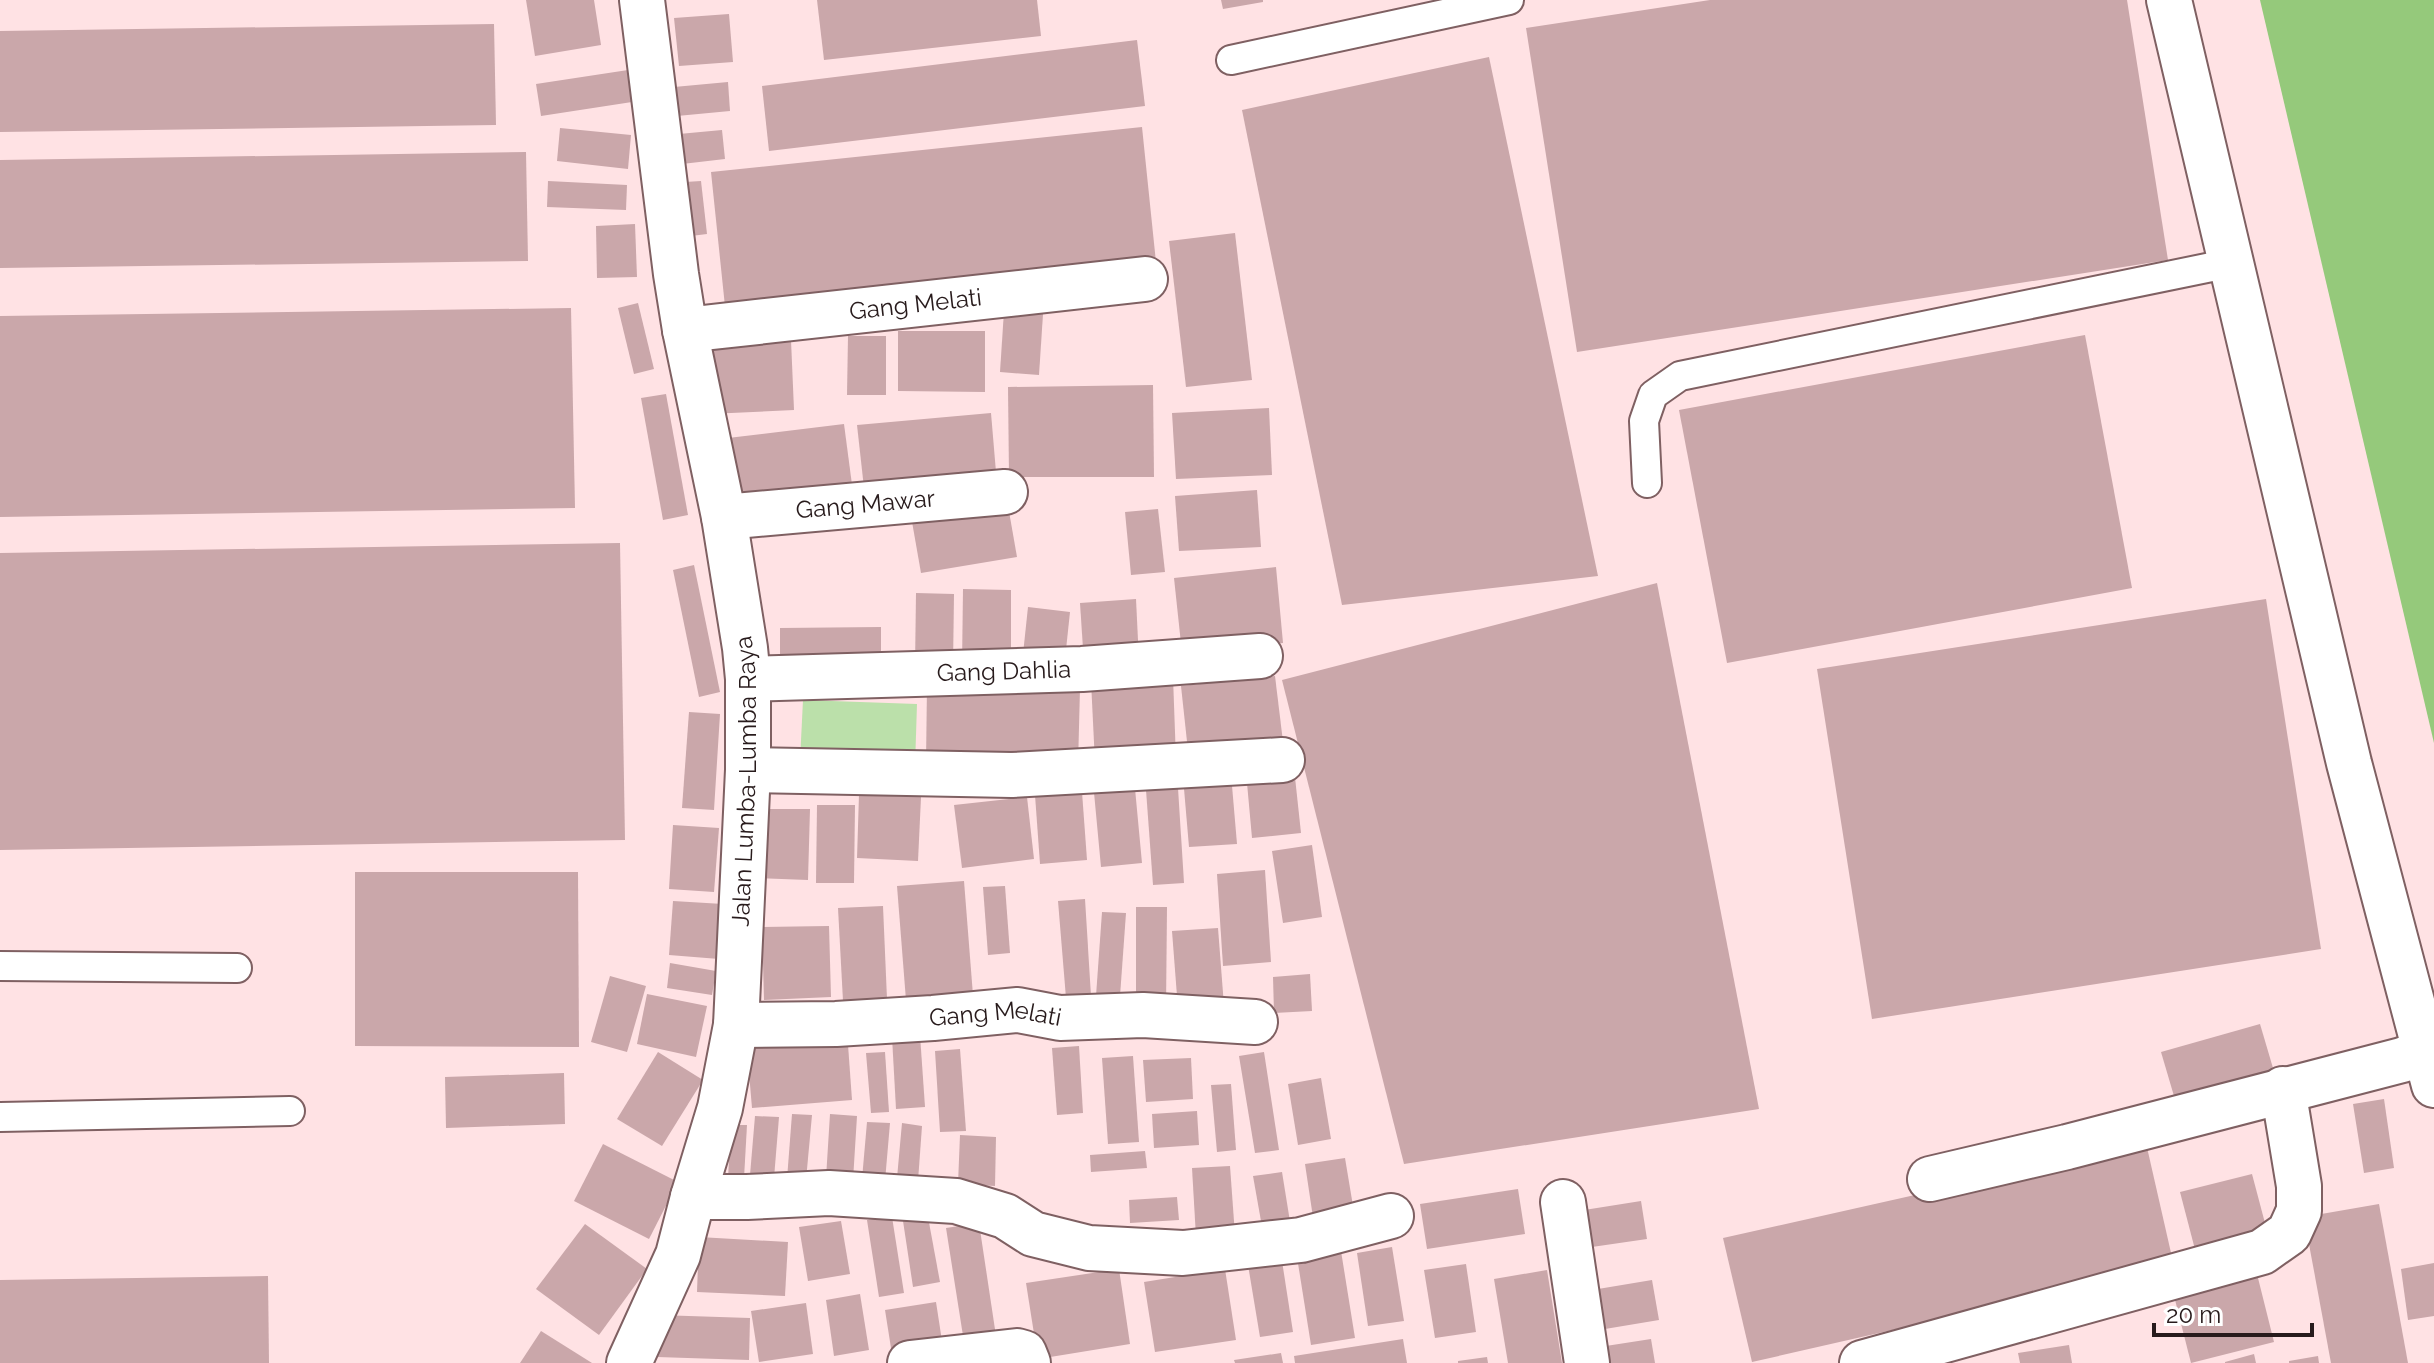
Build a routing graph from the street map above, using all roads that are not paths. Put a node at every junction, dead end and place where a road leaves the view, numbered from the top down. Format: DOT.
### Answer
graph roads {
  1 [pos="642,0"];
  2 [pos="1509,0"];
  3 [pos="2169,0"];
  4 [pos="1231,60"];
  5 [pos="2231,263"];
  6 [pos="1145,279"];
  7 [pos="685,330"];
  8 [pos="1647,483"];
  9 [pos="1005,492"];
  10 [pos="724,517"];
  11 [pos="1260,656"];
  12 [pos="748,679"];
  13 [pos="1282,760"];
  14 [pos="748,770"];
  15 [pos="0,966"];
  16 [pos="237,968"];
  17 [pos="1255,1022"];
  18 [pos="736,1025"];
  19 [pos="2430,1068"];
  20 [pos="2283,1089"];
  21 [pos="290,1111"];
  22 [pos="0,1117"];
  23 [pos="1930,1179"];
  24 [pos="693,1197"];
  25 [pos="1563,1202"];
  26 [pos="1391,1216"];
  27 [pos="629,1363"];
  28 [pos="910,1363"];
  29 [pos="1028,1363"];
  30 [pos="1587,1363"];
  31 [pos="1862,1363"];
  1 -- 7 [label="street, Jalan Lumba-Lumba Raya"];
  2 -- 4 [label="lane"];
  3 -- 5 [label="street"];
  5 -- 8 [label="lane"];
  5 -- 19 [label="street"];
  6 -- 7 [label="street, Gang Melati"];
  7 -- 10 [label="street, Jalan Lumba-Lumba Raya"];
  9 -- 10 [label="street, Gang Mawar"];
  10 -- 12 [label="street, Jalan Lumba-Lumba Raya"];
  11 -- 12 [label="street, Gang Dahlia"];
  12 -- 14 [label="street, Jalan Lumba-Lumba Raya"];
  13 -- 14 [label="street"];
  14 -- 18 [label="street, Jalan Lumba-Lumba Raya"];
  15 -- 16 [label="lane"];
  17 -- 18 [label="street, Gang Melati"];
  18 -- 24 [label="street, Jalan Lumba-Lumba Raya"];
  19 -- 20 [label="street"];
  20 -- 23 [label="street"];
  20 -- 31 [label="street"];
  21 -- 22 [label="lane"];
  24 -- 26 [label="street"];
  24 -- 27 [label="street, Jalan Lumba-Lumba Raya"];
  25 -- 30 [label="street"];
  28 -- 29 [label="street"];
}
